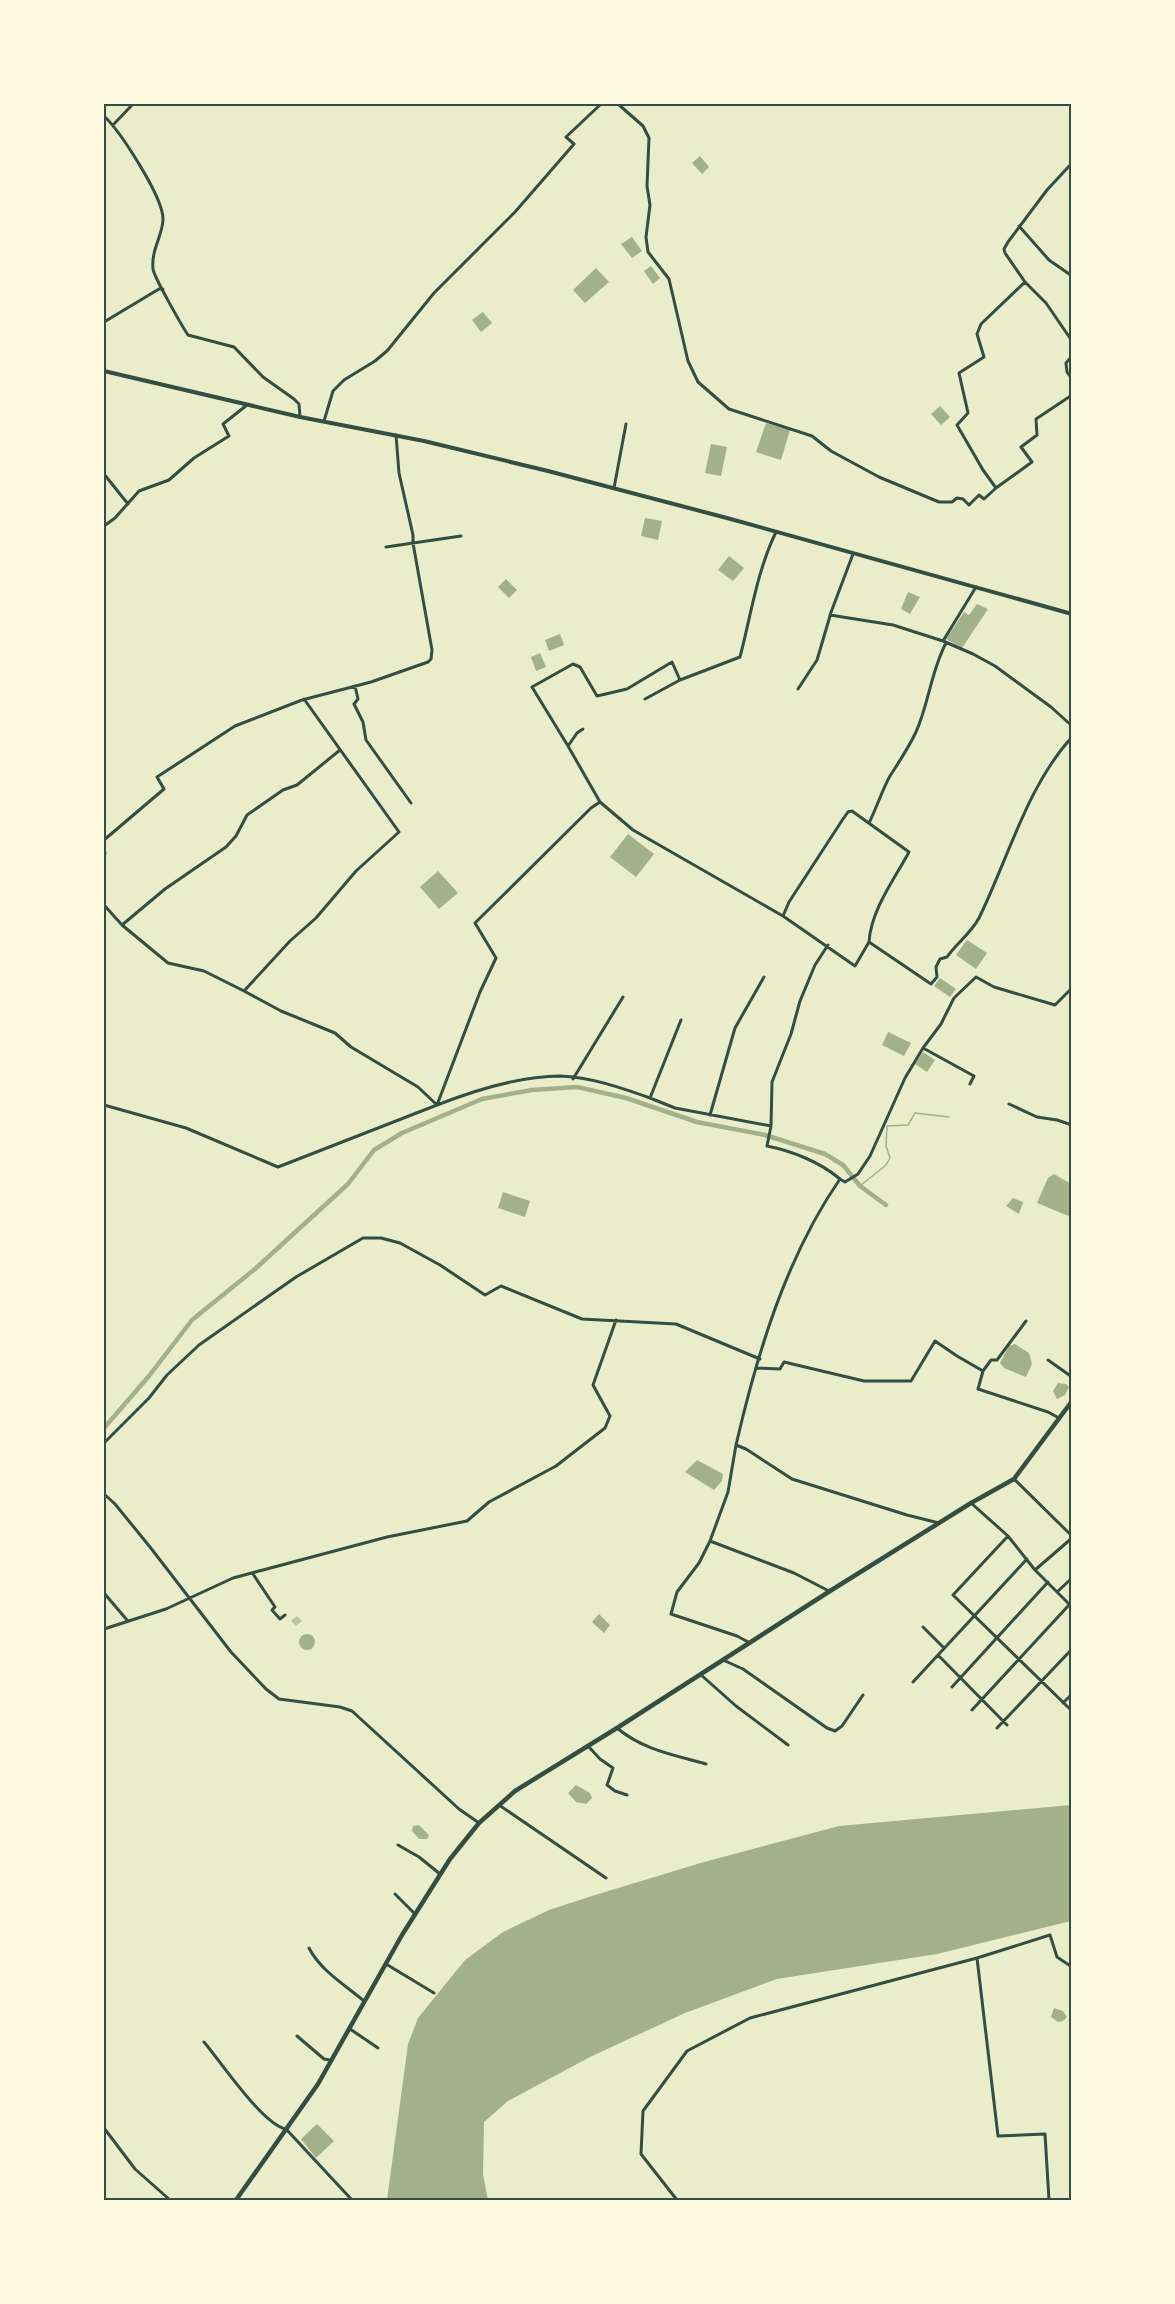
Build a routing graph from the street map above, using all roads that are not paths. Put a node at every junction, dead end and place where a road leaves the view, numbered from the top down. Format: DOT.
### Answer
graph roads {
  1 [pos="133,104"];
  2 [pos="601,104"];
  3 [pos="618,104"];
  4 [pos="104,116"];
  5 [pos="113,125"];
  6 [pos="1071,163"];
  7 [pos="1019,226"];
  8 [pos="1071,276"];
  9 [pos="1025,282"];
  10 [pos="163,290"];
  11 [pos="104,322"];
  12 [pos="1071,341"];
  13 [pos="1071,356"];
  14 [pos="104,371"];
  15 [pos="1071,380"];
  16 [pos="1071,395"];
  17 [pos="247,405"];
  18 [pos="300,417"];
  19 [pos="324,422"];
  20 [pos="626,424"];
  21 [pos="396,435"];
  22 [pos="104,474"];
  23 [pos="614,488"];
  24 [pos="996,488"];
  25 [pos="128,504"];
  26 [pos="104,526"];
  27 [pos="776,532"];
  28 [pos="461,536"];
  29 [pos="413,543"];
  30 [pos="386,547"];
  31 [pos="853,554"];
  32 [pos="976,587"];
  33 [pos="830,614"];
  34 [pos="1071,614"];
  35 [pos="944,642"];
  36 [pos="681,680"];
  37 [pos="355,686"];
  38 [pos="798,689"];
  39 [pos="304,699"];
  40 [pos="645,699"];
  41 [pos="1071,726"];
  42 [pos="582,729"];
  43 [pos="1071,737"];
  44 [pos="568,746"];
  45 [pos="340,750"];
  46 [pos="600,802"];
  47 [pos="411,803"];
  48 [pos="869,823"];
  49 [pos="104,840"];
  50 [pos="104,847"];
  51 [pos="104,855"];
  52 [pos="104,906"];
  53 [pos="783,916"];
  54 [pos="122,925"];
  55 [pos="869,942"];
  56 [pos="828,945"];
  57 [pos="764,977"];
  58 [pos="1071,988"];
  59 [pos="244,991"];
  60 [pos="623,997"];
  61 [pos="681,1020"];
  62 [pos="923,1048"];
  63 [pos="573,1079"];
  64 [pos="970,1084"];
  65 [pos="651,1098"];
  66 [pos="1009,1104"];
  67 [pos="104,1105"];
  68 [pos="437,1105"];
  69 [pos="710,1115"];
  70 [pos="1071,1125"];
  71 [pos="770,1128"];
  72 [pos="840,1179"];
  73 [pos="616,1320"];
  74 [pos="1026,1321"];
  75 [pos="760,1359"];
  76 [pos="1048,1360"];
  77 [pos="757,1368"];
  78 [pos="983,1371"];
  79 [pos="1071,1377"];
  80 [pos="1071,1401"];
  81 [pos="1059,1418"];
  82 [pos="104,1443"];
  83 [pos="736,1445"];
  84 [pos="1014,1479"];
  85 [pos="104,1494"];
  86 [pos="971,1503"];
  87 [pos="941,1523"];
  88 [pos="1008,1536"];
  89 [pos="1071,1537"];
  90 [pos="710,1541"];
  91 [pos="1027,1559"];
  92 [pos="1035,1569"];
  93 [pos="253,1574"];
  94 [pos="1071,1578"];
  95 [pos="1048,1582"];
  96 [pos="830,1591"];
  97 [pos="1057,1592"];
  98 [pos="104,1593"];
  99 [pos="189,1597"];
  100 [pos="1070,1606"];
  101 [pos="285,1615"];
  102 [pos="975,1615"];
  103 [pos="127,1620"];
  104 [pos="923,1627"];
  105 [pos="104,1629"];
  106 [pos="997,1637"];
  107 [pos="750,1643"];
  108 [pos="944,1648"];
  109 [pos="1071,1649"];
  110 [pos="938,1655"];
  111 [pos="1019,1658"];
  112 [pos="723,1660"];
  113 [pos="700,1674"];
  114 [pos="960,1677"];
  115 [pos="1041,1681"];
  116 [pos="913,1682"];
  117 [pos="952,1687"];
  118 [pos="1071,1694"];
  119 [pos="863,1695"];
  120 [pos="982,1699"];
  121 [pos="1064,1703"];
  122 [pos="972,1710"];
  123 [pos="1071,1711"];
  124 [pos="1003,1721"];
  125 [pos="1007,1725"];
  126 [pos="617,1728"];
  127 [pos="997,1728"];
  128 [pos="588,1746"];
  129 [pos="788,1746"];
  130 [pos="706,1764"];
  131 [pos="627,1795"];
  132 [pos="499,1805"];
  133 [pos="479,1823"];
  134 [pos="398,1845"];
  135 [pos="440,1874"];
  136 [pos="606,1878"];
  137 [pos="394,1894"];
  138 [pos="415,1914"];
  139 [pos="309,1948"];
  140 [pos="977,1958"];
  141 [pos="386,1964"];
  142 [pos="1071,1967"];
  143 [pos="434,1993"];
  144 [pos="365,2002"];
  145 [pos="350,2029"];
  146 [pos="297,2036"];
  147 [pos="204,2042"];
  148 [pos="378,2049"];
  149 [pos="332,2061"];
  150 [pos="104,2128"];
  151 [pos="286,2129"];
  152 [pos="170,2200"];
  153 [pos="236,2200"];
  154 [pos="352,2200"];
  155 [pos="676,2200"];
  156 [pos="1049,2200"];
  1 -- 5 [label="street"];
  2 -- 19 [label="street"];
  3 -- 24 [label="street"];
  4 -- 5 [label="street"];
  5 -- 10 [label="street"];
  6 -- 7 [label="street"];
  7 -- 8 [label="street"];
  7 -- 9 [label="street"];
  9 -- 12 [label="street"];
  9 -- 24 [label="street"];
  10 -- 11 [label="street"];
  10 -- 18 [label="street"];
  13 -- 15 [label="street"];
  14 -- 17 [label="main road"];
  16 -- 24 [label="street"];
  17 -- 18 [label="main road"];
  17 -- 25 [label="street"];
  18 -- 19 [label="main road"];
  19 -- 21 [label="main road"];
  20 -- 23 [label="street"];
  21 -- 23 [label="main road"];
  21 -- 29 [label="street"];
  22 -- 25 [label="street"];
  23 -- 27 [label="main road"];
  25 -- 26 [label="street"];
  27 -- 31 [label="main road"];
  27 -- 36 [label="street"];
  28 -- 29 [label="street"];
  29 -- 30 [label="street"];
  29 -- 37 [label="street"];
  31 -- 32 [label="main road"];
  31 -- 33 [label="street"];
  32 -- 34 [label="main road"];
  32 -- 35 [label="street"];
  33 -- 35 [label="street"];
  33 -- 38 [label="street"];
  35 -- 41 [label="street"];
  35 -- 48 [label="street"];
  36 -- 40 [label="street"];
  36 -- 44 [label="street"];
  37 -- 39 [label="street"];
  37 -- 47 [label="street"];
  39 -- 45 [label="street"];
  39 -- 49 [label="street"];
  42 -- 44 [label="street"];
  43 -- 55 [label="street"];
  44 -- 46 [label="street"];
  45 -- 54 [label="street"];
  45 -- 59 [label="street"];
  46 -- 53 [label="street"];
  46 -- 68 [label="street"];
  48 -- 53 [label="street"];
  48 -- 55 [label="street"];
  50 -- 51 [label="street"];
  52 -- 54 [label="street"];
  53 -- 56 [label="street"];
  54 -- 59 [label="street"];
  55 -- 56 [label="street"];
  56 -- 71 [label="street"];
  57 -- 69 [label="street"];
  58 -- 62 [label="street"];
  59 -- 68 [label="street"];
  60 -- 63 [label="street"];
  61 -- 65 [label="street"];
  62 -- 64 [label="street"];
  62 -- 72 [label="street"];
  63 -- 65 [label="street"];
  63 -- 68 [label="street"];
  65 -- 69 [label="street"];
  66 -- 70 [label="street"];
  67 -- 68 [label="street"];
  69 -- 71 [label="street"];
  71 -- 72 [label="street"];
  72 -- 75 [label="street"];
  73 -- 75 [label="street"];
  73 -- 82 [label="street"];
  73 -- 93 [label="street"];
  74 -- 78 [label="street"];
  75 -- 77 [label="street"];
  76 -- 79 [label="street"];
  77 -- 78 [label="street"];
  77 -- 83 [label="street"];
  78 -- 81 [label="street"];
  80 -- 81 [label="main road"];
  81 -- 84 [label="main road"];
  83 -- 87 [label="street"];
  83 -- 90 [label="street"];
  84 -- 86 [label="main road"];
  84 -- 89 [label="street"];
  85 -- 99 [label="street"];
  86 -- 87 [label="main road"];
  86 -- 88 [label="street"];
  87 -- 96 [label="main road"];
  88 -- 91 [label="street"];
  88 -- 102 [label="street"];
  89 -- 92 [label="street"];
  90 -- 96 [label="street"];
  90 -- 107 [label="street"];
  91 -- 92 [label="street"];
  91 -- 102 [label="street"];
  92 -- 95 [label="street"];
  93 -- 99 [label="street"];
  93 -- 101 [label="street"];
  94 -- 97 [label="street"];
  95 -- 97 [label="street"];
  95 -- 106 [label="street"];
  96 -- 107 [label="main road"];
  97 -- 100 [label="street"];
  98 -- 103 [label="street"];
  99 -- 103 [label="street"];
  99 -- 133 [label="street"];
  100 -- 111 [label="street"];
  102 -- 106 [label="street"];
  102 -- 108 [label="street"];
  103 -- 105 [label="street"];
  104 -- 108 [label="street"];
  106 -- 111 [label="street"];
  106 -- 114 [label="street"];
  107 -- 112 [label="main road"];
  108 -- 110 [label="street"];
  109 -- 115 [label="street"];
  110 -- 114 [label="street"];
  110 -- 116 [label="street"];
  111 -- 115 [label="street"];
  111 -- 120 [label="street"];
  112 -- 113 [label="main road"];
  112 -- 119 [label="street"];
  113 -- 126 [label="main road"];
  113 -- 129 [label="street"];
  114 -- 117 [label="street"];
  114 -- 120 [label="street"];
  115 -- 121 [label="street"];
  115 -- 124 [label="street"];
  118 -- 121 [label="street"];
  120 -- 122 [label="street"];
  120 -- 124 [label="street"];
  121 -- 123 [label="street"];
  124 -- 125 [label="street"];
  124 -- 127 [label="street"];
  126 -- 128 [label="main road"];
  126 -- 130 [label="street"];
  128 -- 131 [label="street"];
  128 -- 132 [label="main road"];
  132 -- 133 [label="main road"];
  132 -- 136 [label="street"];
  133 -- 135 [label="main road"];
  134 -- 135 [label="street"];
  135 -- 138 [label="main road"];
  137 -- 138 [label="street"];
  138 -- 141 [label="main road"];
  139 -- 144 [label="street"];
  140 -- 142 [label="street"];
  140 -- 155 [label="street"];
  140 -- 156 [label="street"];
  141 -- 143 [label="street"];
  141 -- 144 [label="main road"];
  144 -- 145 [label="main road"];
  145 -- 148 [label="street"];
  145 -- 149 [label="main road"];
  146 -- 149 [label="street"];
  147 -- 151 [label="street"];
  149 -- 151 [label="main road"];
  150 -- 152 [label="street"];
  151 -- 153 [label="main road"];
  151 -- 154 [label="street"];
}
